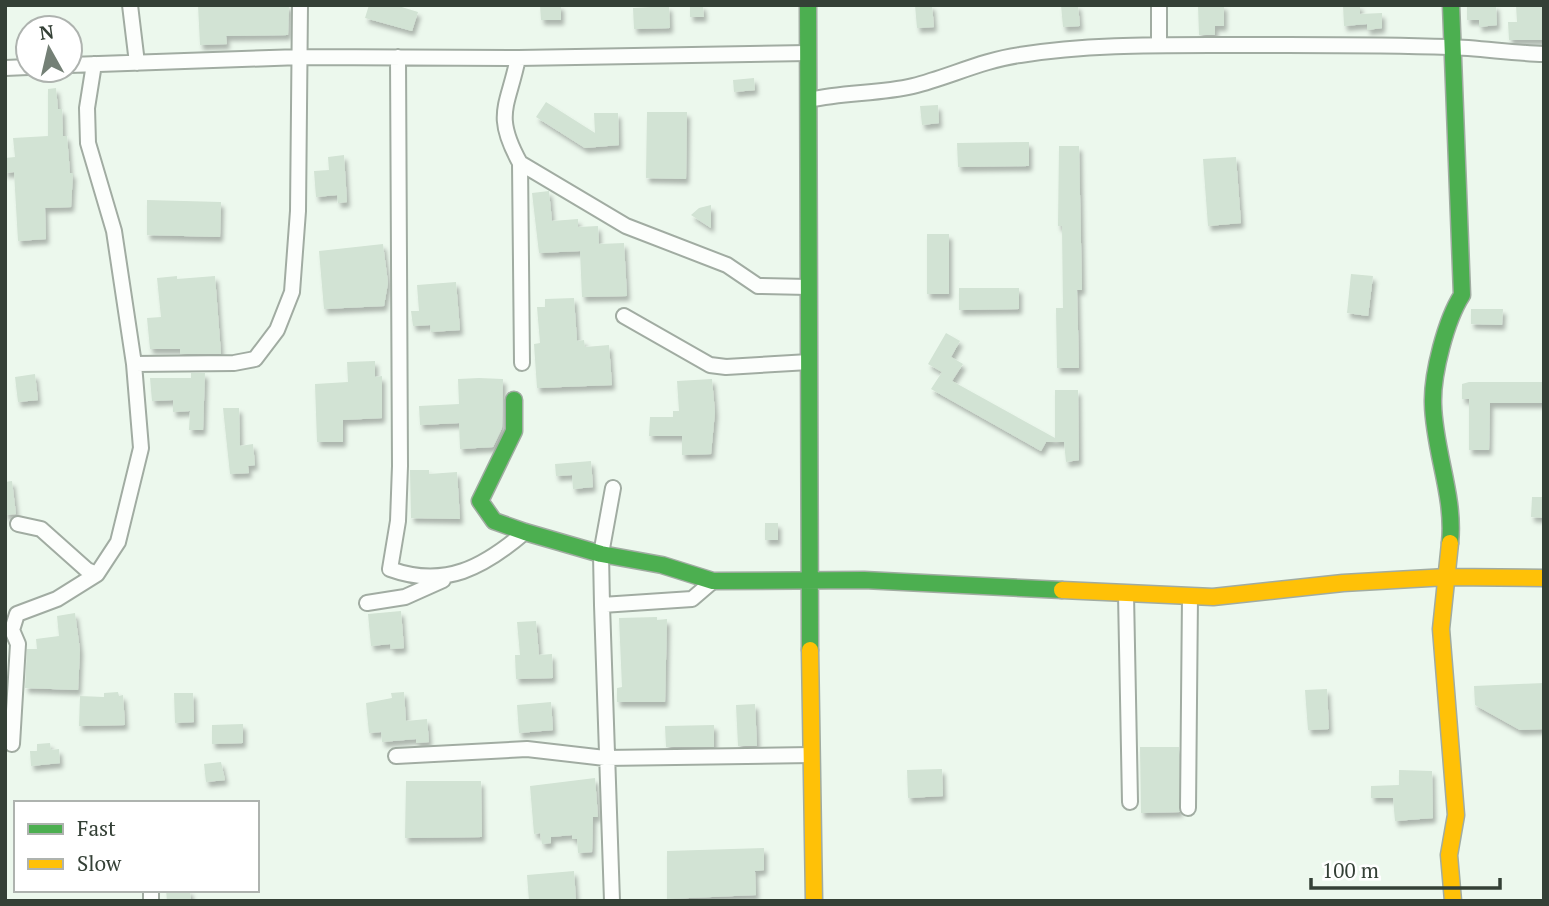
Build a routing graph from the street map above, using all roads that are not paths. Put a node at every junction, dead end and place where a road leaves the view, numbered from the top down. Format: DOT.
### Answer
graph roads {
  1 [pos="130,5"];
  2 [pos="300,5"];
  3 [pos="808,5"];
  4 [pos="1159,5"];
  5 [pos="1451,5"];
  6 [pos="1159,45"];
  7 [pos="1451,47"];
  8 [pos="808,53"];
  9 [pos="1544,54"];
  10 [pos="300,57"];
  11 [pos="398,57"];
  12 [pos="518,58"];
  13 [pos="137,63"];
  14 [pos="84,64"];
  15 [pos="93,64"];
  16 [pos="809,100"];
  17 [pos="520,163"];
  18 [pos="808,287"];
  19 [pos="624,316"];
  20 [pos="809,362"];
  21 [pos="522,363"];
  22 [pos="134,364"];
  23 [pos="514,400"];
  24 [pos="613,488"];
  25 [pos="18,524"];
  26 [pos="525,532"];
  27 [pos="601,554"];
  28 [pos="460,573"];
  29 [pos="97,575"];
  30 [pos="1447,577"];
  31 [pos="1544,578"];
  32 [pos="713,581"];
  33 [pos="809,583"];
  34 [pos="1126,594"];
  35 [pos="1190,596"];
  36 [pos="367,603"];
  37 [pos="602,605"];
  38 [pos="12,744"];
  39 [pos="812,755"];
  40 [pos="396,757"];
  41 [pos="605,758"];
  42 [pos="1130,802"];
  43 [pos="1188,808"];
  44 [pos="612,901"];
  45 [pos="814,901"];
  46 [pos="1453,901"];
  1 -- 13 [label="street"];
  2 -- 10 [label="street"];
  3 -- 8 [label="street"];
  4 -- 6 [label="street"];
  5 -- 7 [label="street"];
  6 -- 7 [label="street"];
  6 -- 16 [label="street"];
  7 -- 9 [label="street"];
  7 -- 30 [label="street"];
  8 -- 12 [label="street"];
  8 -- 16 [label="street"];
  10 -- 11 [label="street"];
  10 -- 13 [label="street"];
  10 -- 22 [label="street"];
  11 -- 12 [label="street"];
  11 -- 28 [label="street"];
  12 -- 17 [label="street"];
  13 -- 15 [label="street"];
  14 -- 15 [label="street"];
  15 -- 22 [label="street"];
  16 -- 18 [label="street"];
  17 -- 18 [label="street"];
  17 -- 21 [label="street"];
  18 -- 20 [label="street"];
  19 -- 20 [label="street"];
  20 -- 33 [label="street"];
  22 -- 29 [label="street"];
  23 -- 26 [label="street"];
  24 -- 27 [label="street"];
  25 -- 29 [label="street"];
  26 -- 27 [label="street"];
  26 -- 28 [label="street"];
  27 -- 32 [label="street"];
  27 -- 37 [label="street"];
  28 -- 36 [label="street"];
  29 -- 38 [label="street"];
  30 -- 31 [label="street"];
  30 -- 35 [label="street"];
  30 -- 46 [label="street"];
  32 -- 33 [label="street"];
  32 -- 37 [label="street"];
  33 -- 34 [label="street"];
  33 -- 39 [label="street"];
  34 -- 35 [label="street"];
  34 -- 42 [label="street"];
  35 -- 43 [label="street"];
  37 -- 41 [label="street"];
  39 -- 41 [label="street"];
  39 -- 45 [label="street"];
  40 -- 41 [label="street"];
  41 -- 44 [label="street"];
}
